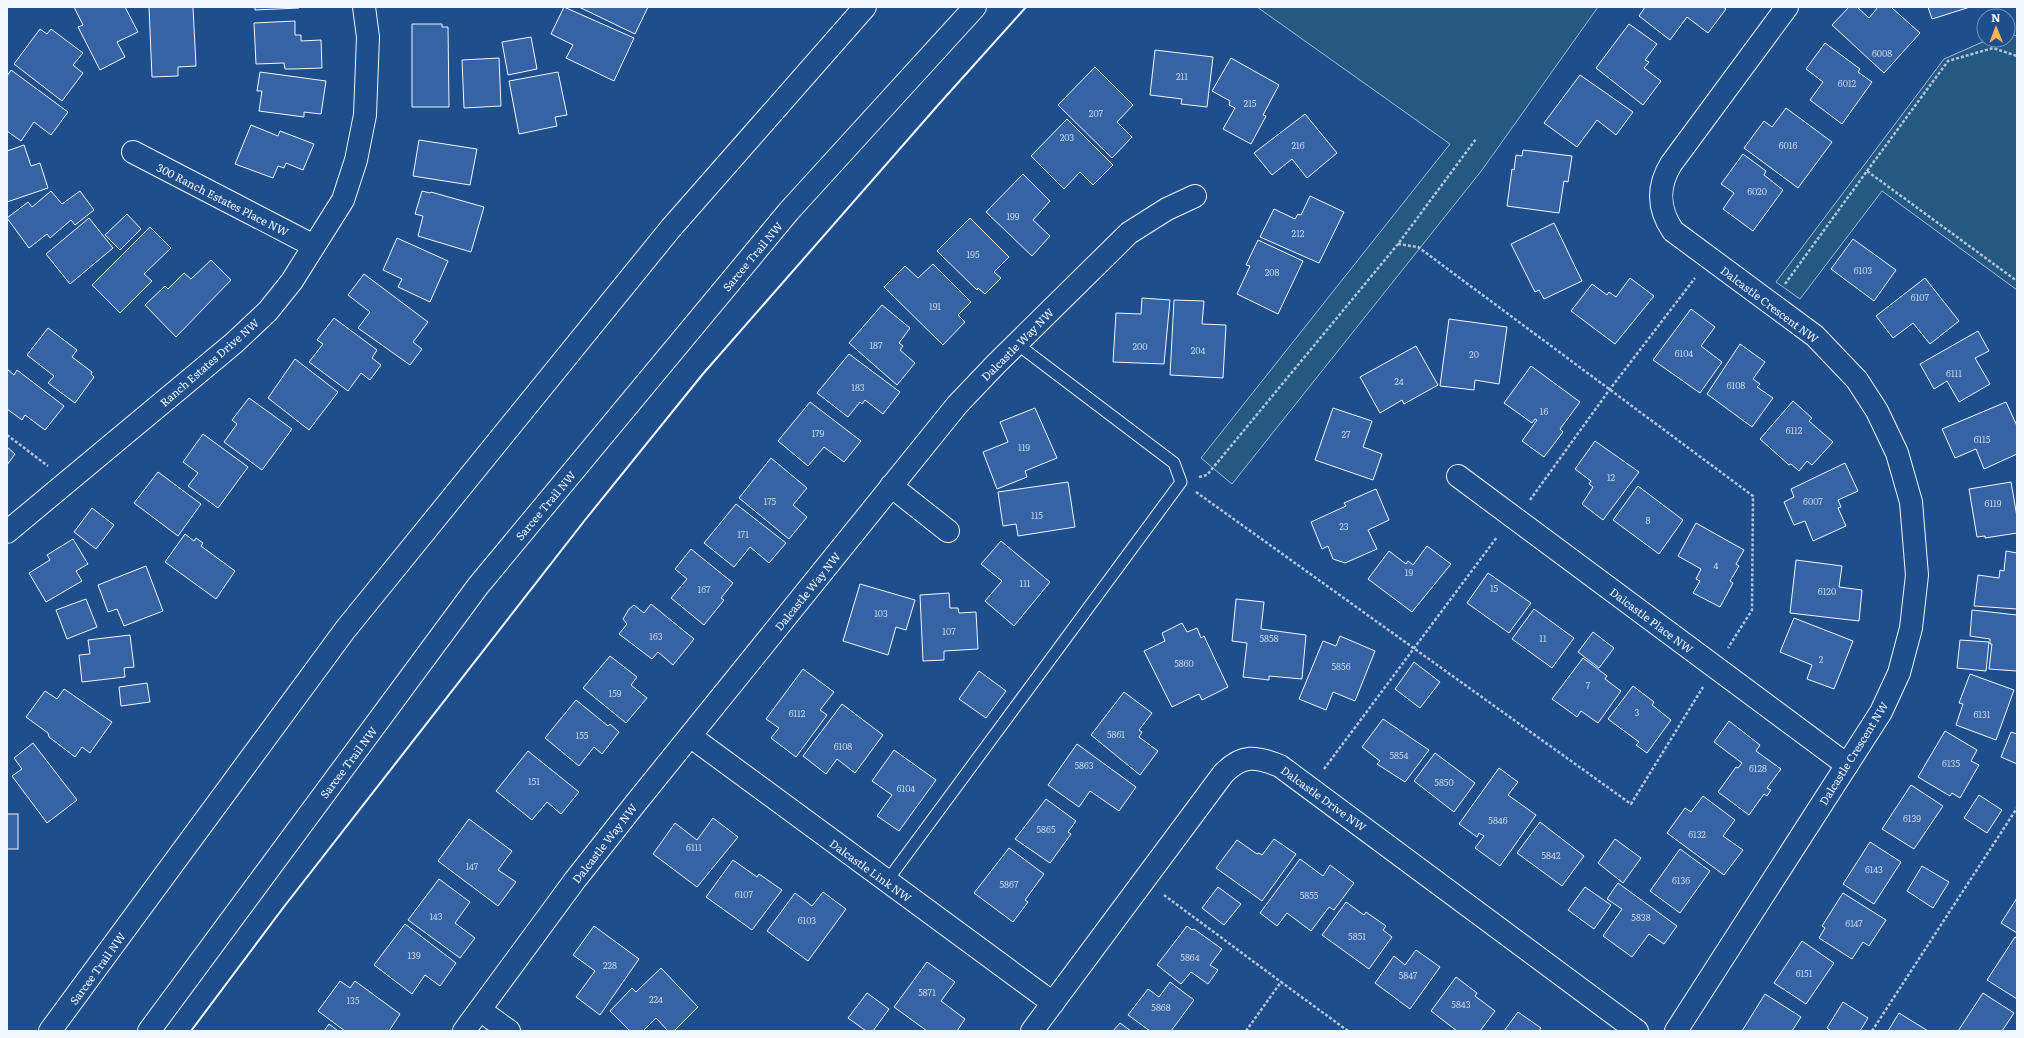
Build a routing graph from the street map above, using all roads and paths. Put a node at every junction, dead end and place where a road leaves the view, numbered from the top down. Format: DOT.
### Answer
graph roads {
  1 [pos="364,7"];
  2 [pos="865,7"];
  3 [pos="975,7"];
  4 [pos="1787,7"];
  5 [pos="2017,56"];
  6 [pos="1476,139"];
  7 [pos="133,152"];
  8 [pos="1867,171"];
  9 [pos="1195,196"];
  10 [pos="1398,244"];
  11 [pos="314,246"];
  12 [pos="1697,276"];
  13 [pos="2017,281"];
  14 [pos="1783,286"];
  15 [pos="1017,344"];
  16 [pos="1610,389"];
  17 [pos="7,435"];
  18 [pos="1458,476"];
  19 [pos="68,482"];
  20 [pos="1181,482"];
  21 [pos="891,486"];
  22 [pos="1526,504"];
  23 [pos="948,531"];
  24 [pos="7,532"];
  25 [pos="1497,537"];
  26 [pos="1413,648"];
  27 [pos="1726,652"];
  28 [pos="1704,686"];
  29 [pos="690,736"];
  30 [pos="1847,765"];
  31 [pos="1311,788"];
  32 [pos="2017,808"];
  33 [pos="887,881"];
  34 [pos="1164,895"];
  35 [pos="1282,982"];
  36 [pos="1053,1003"];
  37 [pos="480,1010"];
  38 [pos="50,1031"];
  39 [pos="149,1031"];
  40 [pos="464,1031"];
  41 [pos="509,1031"];
  42 [pos="1032,1031"];
  43 [pos="1246,1031"];
  44 [pos="1348,1031"];
  45 [pos="1637,1031"];
  46 [pos="1676,1031"];
  47 [pos="1872,1031"];
  1 -- 11 [label="street, Ranch Estates Drive NW"];
  2 -- 38 [label="street, Sarcee Trail NW"];
  3 -- 39 [label="street, Sarcee Trail NW"];
  4 -- 30 [label="street, Dalcastle Crescent NW"];
  5 -- 8 [label="path"];
  6 -- 10 [label="path"];
  7 -- 11 [label="street, 300 Ranch Estates Place NW"];
  8 -- 13 [label="path"];
  8 -- 14 [label="path"];
  9 -- 15 [label="street, Dalcastle Way NW"];
  10 -- 16 [label="path"];
  10 -- 20 [label="path"];
  11 -- 19 [label="street, Ranch Estates Drive NW"];
  12 -- 16 [label="path"];
  15 -- 20 [label="lane"];
  15 -- 21 [label="street, Dalcastle Way NW"];
  16 -- 22 [label="path"];
  16 -- 27 [label="path"];
  17 -- 19 [label="path"];
  18 -- 30 [label="street, Dalcastle Place NW"];
  19 -- 24 [label="street, Ranch Estates Drive NW"];
  20 -- 26 [label="path"];
  20 -- 33 [label="lane"];
  21 -- 23 [label="street"];
  21 -- 29 [label="street, Dalcastle Way NW"];
  25 -- 26 [label="path"];
  26 -- 28 [label="path"];
  26 -- 31 [label="path"];
  29 -- 33 [label="street, Dalcastle Link NW"];
  29 -- 37 [label="street, Dalcastle Way NW"];
  30 -- 46 [label="street, Dalcastle Crescent NW"];
  31 -- 36 [label="street, Dalcastle Drive NW"];
  31 -- 45 [label="street, Dalcastle Drive NW"];
  32 -- 47 [label="path"];
  33 -- 36 [label="street, Dalcastle Link NW"];
  34 -- 35 [label="path"];
  35 -- 43 [label="path"];
  35 -- 44 [label="path"];
  36 -- 42 [label="street, Dalcastle Drive NW"];
  37 -- 40 [label="street, Dalcastle Way NW"];
  37 -- 41 [label="street"];
}
